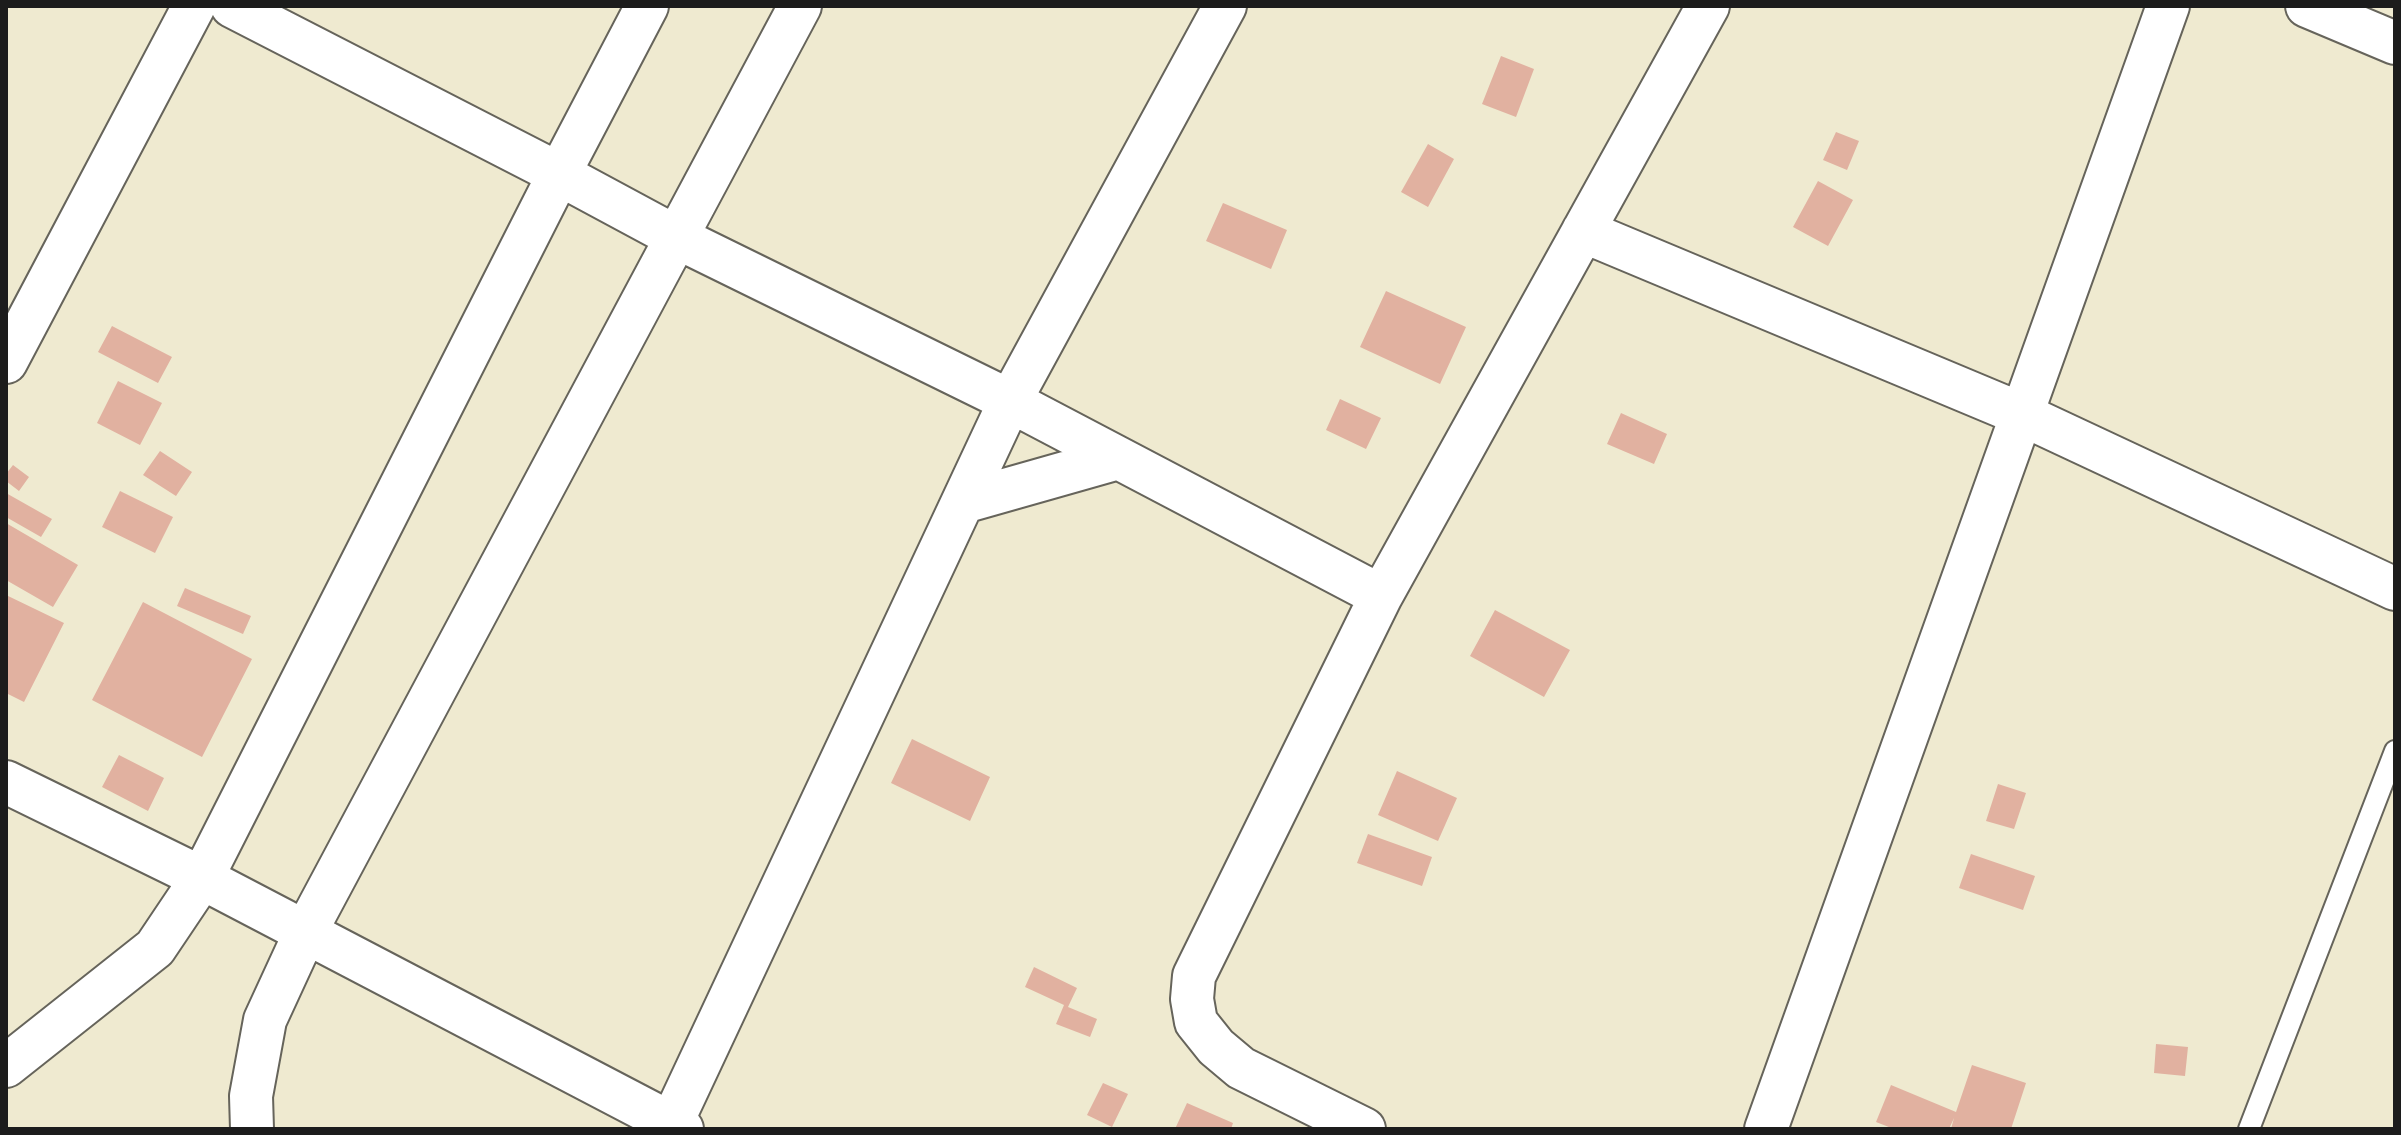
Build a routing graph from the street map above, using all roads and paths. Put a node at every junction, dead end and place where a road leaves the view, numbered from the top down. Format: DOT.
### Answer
graph roads {
  1 [pos="194,6"];
  2 [pos="232,6"];
  3 [pos="647,6"];
  4 [pos="800,6"];
  5 [pos="1225,6"];
  6 [pos="1708,6"];
  7 [pos="2168,6"];
  8 [pos="2307,6"];
  9 [pos="2395,43"];
  10 [pos="559,174"];
  11 [pos="1583,231"];
  12 [pos="676,237"];
  13 [pos="6,362"];
  14 [pos="1010,401"];
  15 [pos="2021,414"];
  16 [pos="1118,458"];
  17 [pos="963,502"];
  18 [pos="2395,589"];
  19 [pos="1381,596"];
  20 [pos="2395,751"];
  21 [pos="6,782"];
  22 [pos="202,878"];
  23 [pos="306,931"];
  24 [pos="6,1066"];
  25 [pos="673,1127"];
  26 [pos="252,1129"];
  27 [pos="1362,1129"];
  28 [pos="1766,1129"];
  29 [pos="2249,1129"];
  1 -- 13 [label="street"];
  2 -- 10 [label="street"];
  3 -- 10 [label="street"];
  4 -- 12 [label="street"];
  5 -- 14 [label="street"];
  6 -- 11 [label="street"];
  7 -- 15 [label="street"];
  8 -- 9 [label="street"];
  10 -- 12 [label="street"];
  10 -- 22 [label="street"];
  11 -- 15 [label="street"];
  11 -- 19 [label="street"];
  12 -- 14 [label="street"];
  12 -- 23 [label="street"];
  14 -- 16 [label="street"];
  14 -- 17 [label="street"];
  15 -- 18 [label="street"];
  15 -- 28 [label="street"];
  16 -- 17 [label="street"];
  16 -- 19 [label="street"];
  17 -- 25 [label="street"];
  19 -- 27 [label="street"];
  20 -- 29 [label="lane"];
  21 -- 22 [label="street"];
  22 -- 23 [label="street"];
  22 -- 24 [label="street"];
  23 -- 25 [label="street"];
  23 -- 26 [label="street"];
}
